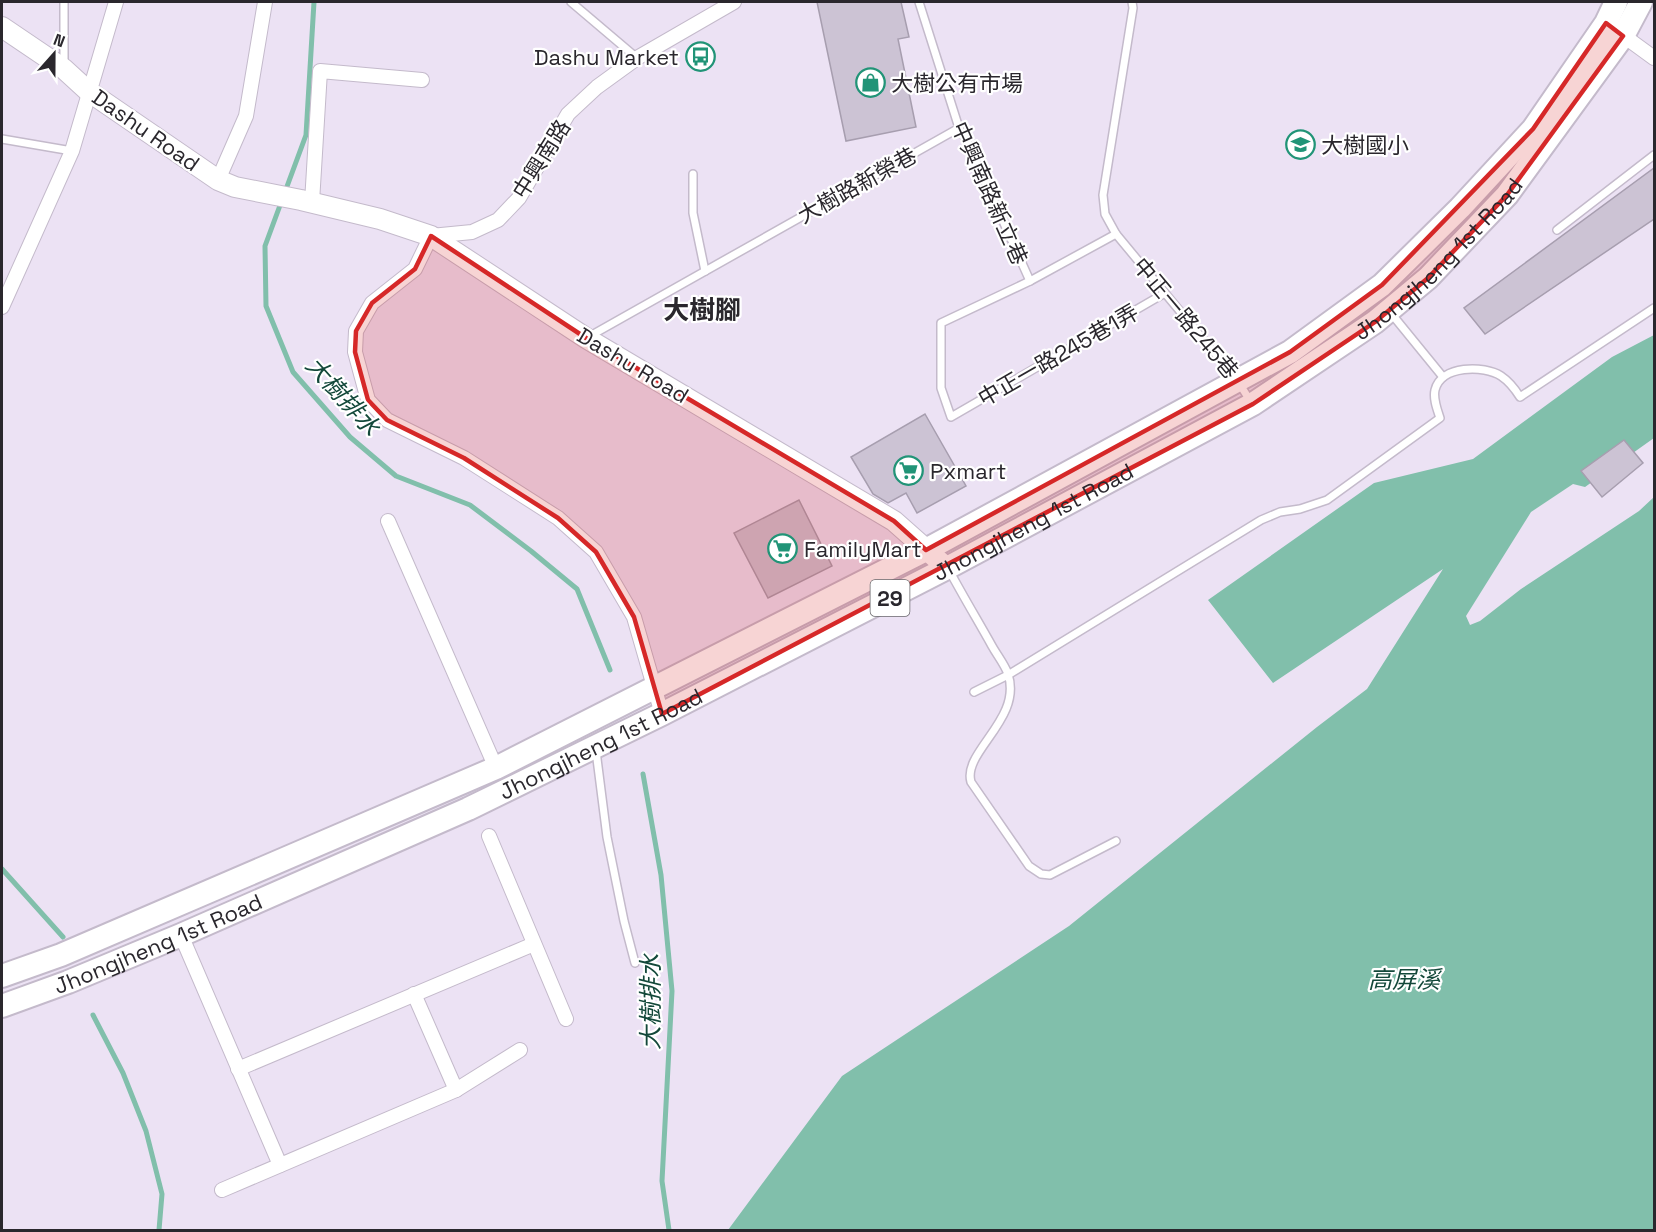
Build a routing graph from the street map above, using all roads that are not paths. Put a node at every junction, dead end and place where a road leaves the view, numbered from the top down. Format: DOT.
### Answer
graph roads {
  1 [pos="64,2"];
  2 [pos="116,2"];
  3 [pos="265,2"];
  4 [pos="572,2"];
  5 [pos="734,2"];
  6 [pos="919,2"];
  7 [pos="1131,2"];
  8 [pos="1616,2"];
  9 [pos="1641,2"];
  10 [pos="2,27"];
  11 [pos="1614,29"];
  12 [pos="637,58"];
  13 [pos="1654,58"];
  14 [pos="64,69"];
  15 [pos="422,80"];
  16 [pos="88,91"];
  17 [pos="958,128"];
  18 [pos="2,138"];
  19 [pos="72,152"];
  20 [pos="1654,155"];
  21 [pos="693,174"];
  22 [pos="227,184"];
  23 [pos="307,201"];
  24 [pos="1557,230"];
  25 [pos="1116,234"];
  26 [pos="431,236"];
  27 [pos="705,271"];
  28 [pos="2,272"];
  29 [pos="16,273"];
  30 [pos="1030,281"];
  31 [pos="1165,293"];
  32 [pos="2,307"];
  33 [pos="1654,308"];
  34 [pos="1388,310"];
  35 [pos="586,338"];
  36 [pos="1443,377"];
  37 [pos="1238,380"];
  38 [pos="1253,404"];
  39 [pos="388,521"];
  40 [pos="926,550"];
  41 [pos="948,568"];
  42 [pos="1008,675"];
  43 [pos="654,688"];
  44 [pos="974,692"];
  45 [pos="662,714"];
  46 [pos="596,746"];
  47 [pos="496,768"];
  48 [pos="489,836"];
  49 [pos="1116,841"];
  50 [pos="181,935"];
  51 [pos="534,944"];
  52 [pos="635,963"];
  53 [pos="2,976"];
  54 [pos="414,994"];
  55 [pos="2,1006"];
  56 [pos="566,1019"];
  57 [pos="520,1050"];
  58 [pos="238,1069"];
  59 [pos="456,1090"];
  60 [pos="280,1165"];
  61 [pos="222,1190"];
  1 -- 14 [label="lane"];
  2 -- 16 [label="street"];
  3 -- 22 [label="street"];
  4 -- 12 [label="lane"];
  5 -- 12 [label="street, 中興南路"];
  6 -- 17 [label="lane, 中興南路新立巷"];
  7 -- 25 [label="lane, 中正一路245巷"];
  8 -- 11 [label="main road, Jhongjheng 1st Road / 29"];
  9 -- 11 [label="main road, Jhongjheng 1st Road / 29"];
  10 -- 14 [label="street, Dashu Road"];
  11 -- 13 [label="street"];
  11 -- 34 [label="main road, Jhongjheng 1st Road / 29"];
  11 -- 37 [label="main road, Jhongjheng 1st Road / 29"];
  12 -- 26 [label="street, 中興南路"];
  14 -- 16 [label="street, Dashu Road"];
  15 -- 23 [label="street"];
  16 -- 19 [label="street"];
  16 -- 22 [label="street, Dashu Road"];
  17 -- 27 [label="lane, 大樹路新榮巷"];
  17 -- 30 [label="lane, 中興南路新立巷"];
  18 -- 19 [label="lane"];
  19 -- 29 [label="street"];
  20 -- 24 [label="lane"];
  21 -- 27 [label="lane"];
  22 -- 23 [label="street, Dashu Road"];
  23 -- 26 [label="street, Dashu Road"];
  25 -- 30 [label="lane"];
  25 -- 31 [label="lane, 中正一路245巷"];
  26 -- 35 [label="street, Dashu Road"];
  26 -- 43 [label="street"];
  27 -- 35 [label="lane, 大樹路新榮巷"];
  28 -- 29 [label="street"];
  29 -- 32 [label="street"];
  30 -- 31 [label="lane, 中正一路245巷1弄"];
  31 -- 37 [label="lane, 中正一路245巷"];
  33 -- 36 [label="lane"];
  34 -- 36 [label="lane"];
  34 -- 38 [label="main road, Jhongjheng 1st Road / 29"];
  35 -- 40 [label="street, Dashu Road"];
  36 -- 42 [label="lane"];
  37 -- 38 [label="lane, 中正一路245巷"];
  37 -- 40 [label="main road, Jhongjheng 1st Road / 29"];
  38 -- 41 [label="main road, Jhongjheng 1st Road / 29"];
  39 -- 47 [label="street"];
  40 -- 41 [label="street, Dashu Road"];
  40 -- 43 [label="main road, Jhongjheng 1st Road / 29"];
  41 -- 42 [label="lane"];
  41 -- 45 [label="main road, Jhongjheng 1st Road / 29"];
  42 -- 44 [label="lane"];
  42 -- 49 [label="lane"];
  43 -- 45 [label="street"];
  43 -- 47 [label="main road, Jhongjheng 1st Road / 29"];
  45 -- 46 [label="main road, Jhongjheng 1st Road / 29"];
  46 -- 50 [label="main road, Jhongjheng 1st Road / 29"];
  46 -- 52 [label="lane"];
  47 -- 53 [label="main road, Jhongjheng 1st Road / 29"];
  48 -- 51 [label="street"];
  50 -- 55 [label="main road, Jhongjheng 1st Road / 29"];
  50 -- 58 [label="street"];
  51 -- 54 [label="street"];
  51 -- 56 [label="street"];
  54 -- 58 [label="street"];
  54 -- 59 [label="street"];
  57 -- 59 [label="street"];
  58 -- 60 [label="street"];
  59 -- 60 [label="street"];
  60 -- 61 [label="street"];
}
